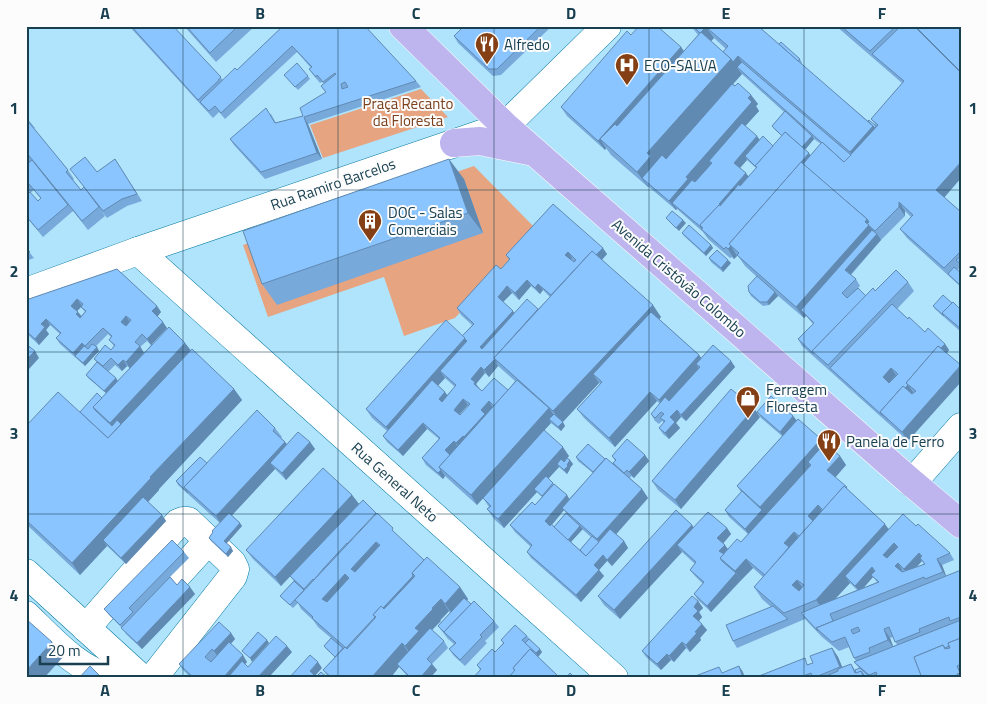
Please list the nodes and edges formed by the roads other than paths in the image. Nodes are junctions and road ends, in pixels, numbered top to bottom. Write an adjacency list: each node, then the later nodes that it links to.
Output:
1 (403, 26): 3 (main road, Avenida Cristóvão Colombo)
2 (607, 26): 3 (street, Rua Ramiro Barcelos)
3 (506, 126): 4 (street, Rua Ramiro Barcelos); 5 (main road, Avenida Cristóvão Colombo)
4 (454, 143): 5 (main road); 6 (street, Rua Ramiro Barcelos)
5 (535, 152): 11 (main road, Avenida Cristóvão Colombo)
6 (172, 240): 7 (street, Rua Ramiro Barcelos); 8 (street)
7 (138, 251): 8 (street, Rua General Neto); 9 (street, Rua Ramiro Barcelos)
8 (176, 286): 21 (street, Rua General Neto)
9 (26, 292)
10 (961, 428): 11 (street)
11 (912, 483): 12 (main road, Avenida Cristóvão Colombo)
12 (961, 524)
13 (208, 541): 16 (street); 17 (street); 20 (street)
14 (26, 573): 17 (street)
15 (26, 614): 18 (street)
16 (140, 616)
17 (86, 628): 19 (street)
18 (113, 678)
19 (141, 678)
20 (153, 678)
21 (614, 678)

